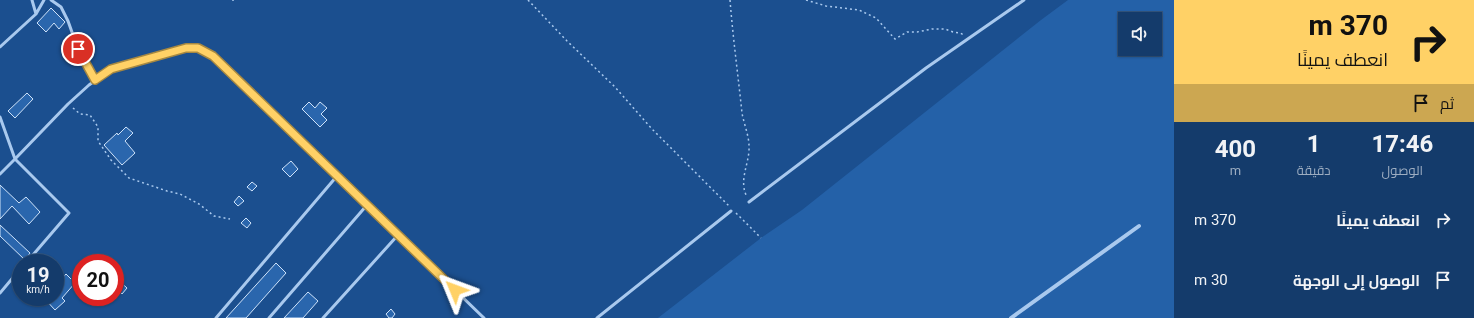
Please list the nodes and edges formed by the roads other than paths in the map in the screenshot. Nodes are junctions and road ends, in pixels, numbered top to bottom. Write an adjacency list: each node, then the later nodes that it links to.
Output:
1 (32, 0): 5 (lane)
2 (44, 0): 5 (lane)
3 (51, 0): 7 (lane)
4 (1023, 0): 12 (lane)
5 (36, 14): 6 (lane)
6 (0, 47)
7 (95, 80): 9 (lane); 11 (lane)
8 (0, 117): 9 (lane)
9 (15, 159): 10 (lane); 17 (lane)
10 (0, 174)
11 (337, 176): 13 (lane); 20 (lane)
12 (749, 202)
13 (367, 205): 16 (lane); 21 (lane)
14 (731, 211): 24 (lane)
15 (1139, 226): 25 (street)
16 (398, 235): 22 (lane); 23 (lane)
17 (34, 254)
18 (12, 279): 19 (lane)
19 (0, 293)
20 (216, 318)
21 (269, 318)
22 (323, 318)
23 (484, 318)
24 (597, 318)
25 (1011, 318)

